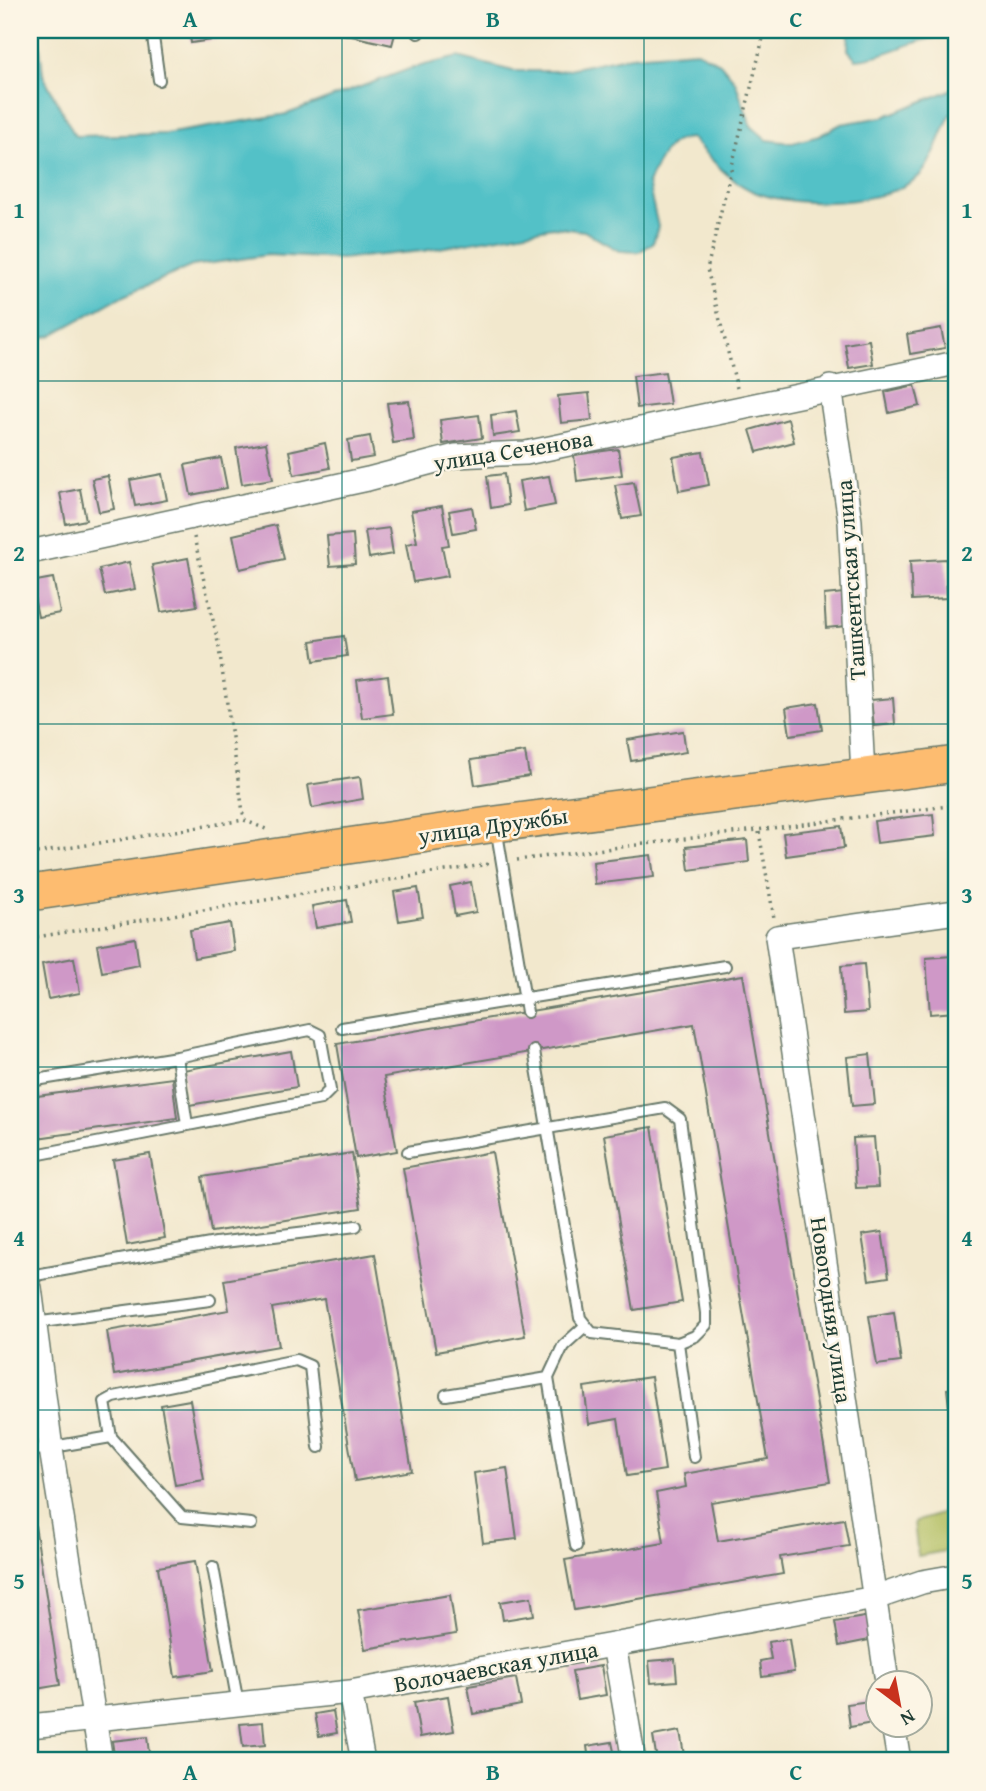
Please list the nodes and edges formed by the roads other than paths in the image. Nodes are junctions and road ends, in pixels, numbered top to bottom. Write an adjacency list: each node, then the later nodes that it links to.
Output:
1 (152, 30): 2 (lane)
2 (159, 80)
3 (956, 363): 4 (street, улица Сеченова)
4 (830, 387): 5 (street, улица Сеченова); 7 (street, Ташкентская улица)
5 (30, 552)
6 (956, 764): 7 (main road, улица Дружбы)
7 (863, 774): 8 (main road, улица Дружбы)
8 (496, 824): 10 (main road, улица Дружбы); 13 (lane)
9 (30, 874): 10 (main road)
10 (46, 890)
11 (956, 912): 40 (street, Новогодняя улица)
12 (726, 966): 13 (lane)
13 (524, 998): 14 (lane); 15 (lane)
14 (527, 1012)
15 (342, 1028)
16 (534, 1051): 20 (lane)
17 (177, 1057): 18 (lane); 19 (lane); 19 (lane)
18 (30, 1081)
19 (187, 1125): 22 (lane)
20 (548, 1129): 21 (lane); 28 (lane); 29 (lane)
21 (408, 1152)
22 (30, 1156)
23 (356, 1226): 24 (lane)
24 (30, 1276)
25 (30, 1288): 27 (street)
26 (210, 1300): 27 (lane)
27 (34, 1323): 34 (street)
28 (584, 1326): 29 (lane); 30 (lane)
29 (678, 1343): 35 (lane)
30 (548, 1378): 31 (lane); 37 (lane)
31 (446, 1395)
32 (111, 1437): 33 (lane); 34 (lane); 36 (lane)
33 (319, 1447)
34 (40, 1450): 45 (street)
35 (694, 1457)
36 (251, 1524)
37 (576, 1546)
38 (213, 1567): 44 (lane)
39 (956, 1576): 40 (street, Волочаевская улица)
40 (875, 1598): 41 (street, Волочаевская улица); 42 (street, Новогодняя улица)
41 (614, 1645): 43 (street, Волочаевская улица); 50 (street)
42 (885, 1668)
43 (351, 1692): 44 (street, Волочаевская улица); 49 (street)
44 (238, 1704): 45 (street, Волочаевская улица)
45 (94, 1717): 46 (street, Волочаевская улица); 48 (street)
46 (30, 1726)
47 (895, 1738): 51 (street)
48 (101, 1761)
49 (363, 1761)
50 (634, 1761)
51 (899, 1761)

